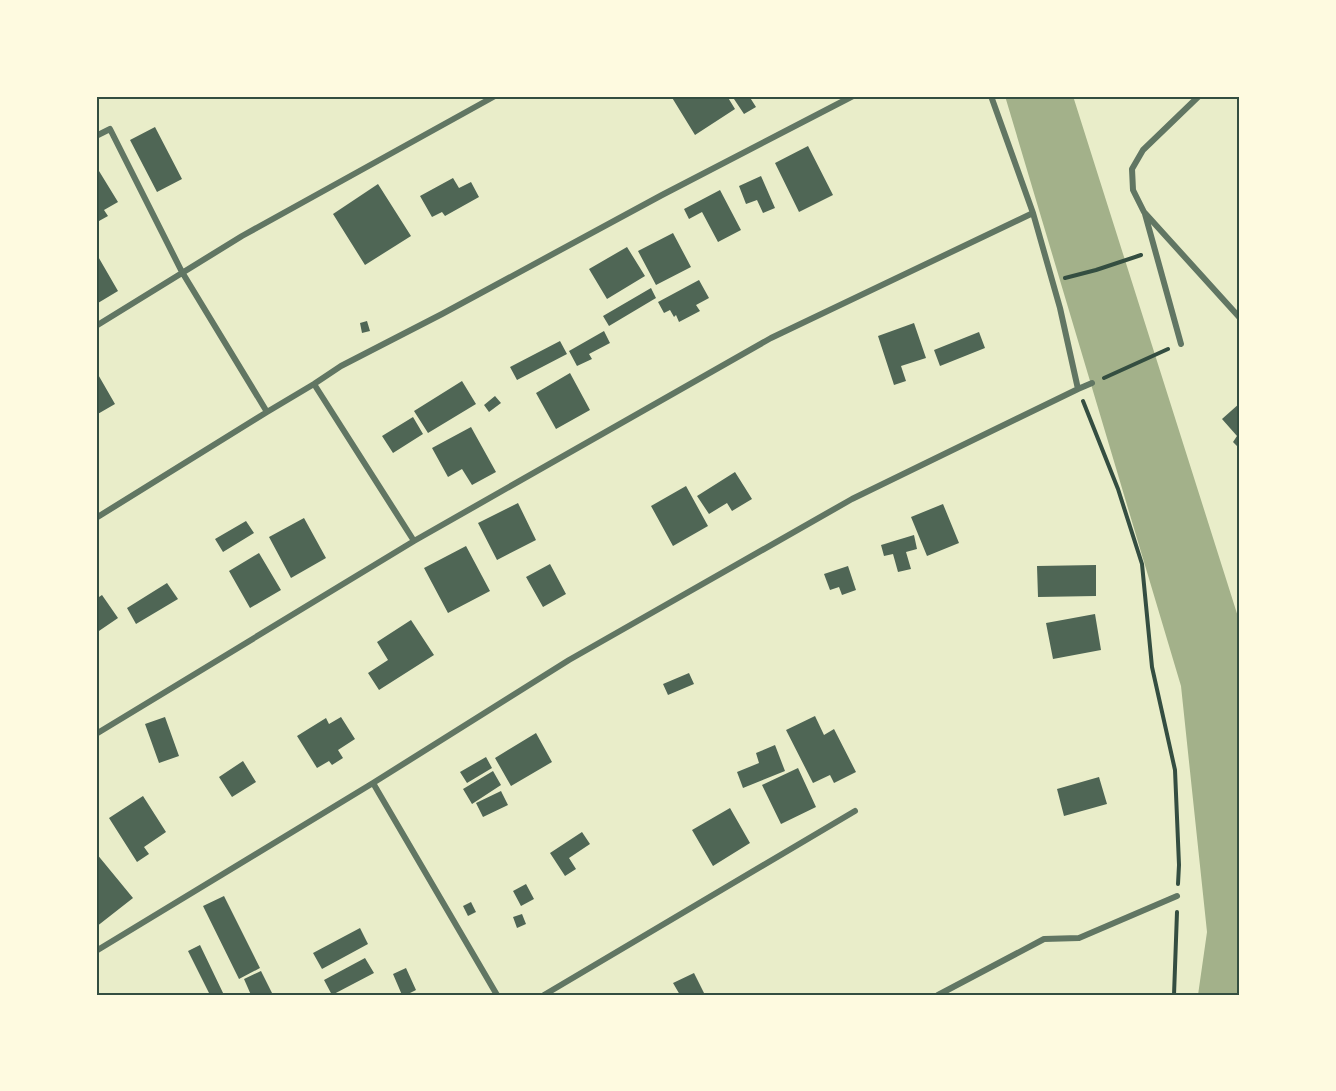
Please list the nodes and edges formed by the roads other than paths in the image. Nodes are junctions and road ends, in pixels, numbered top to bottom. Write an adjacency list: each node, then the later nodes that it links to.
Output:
1 (495, 96): 8 (street)
2 (854, 96): 13 (street)
3 (991, 96): 7 (street)
4 (1199, 96): 6 (street)
5 (96, 136): 8 (street)
6 (1144, 212): 9 (street); 11 (street)
7 (1033, 213): 14 (street); 17 (street)
8 (182, 272): 10 (street); 15 (street)
9 (1240, 318)
10 (96, 326)
11 (1181, 344)
12 (1092, 383): 14 (street)
13 (314, 384): 15 (street); 17 (street)
14 (1078, 389): 19 (street)
15 (267, 412): 16 (street)
16 (96, 518)
17 (414, 541): 18 (street)
18 (96, 734)
19 (373, 783): 22 (street); 23 (street)
20 (855, 811): 24 (street)
21 (1177, 896): 25 (street)
22 (96, 951)
23 (496, 995)
24 (544, 995)
25 (938, 995)

